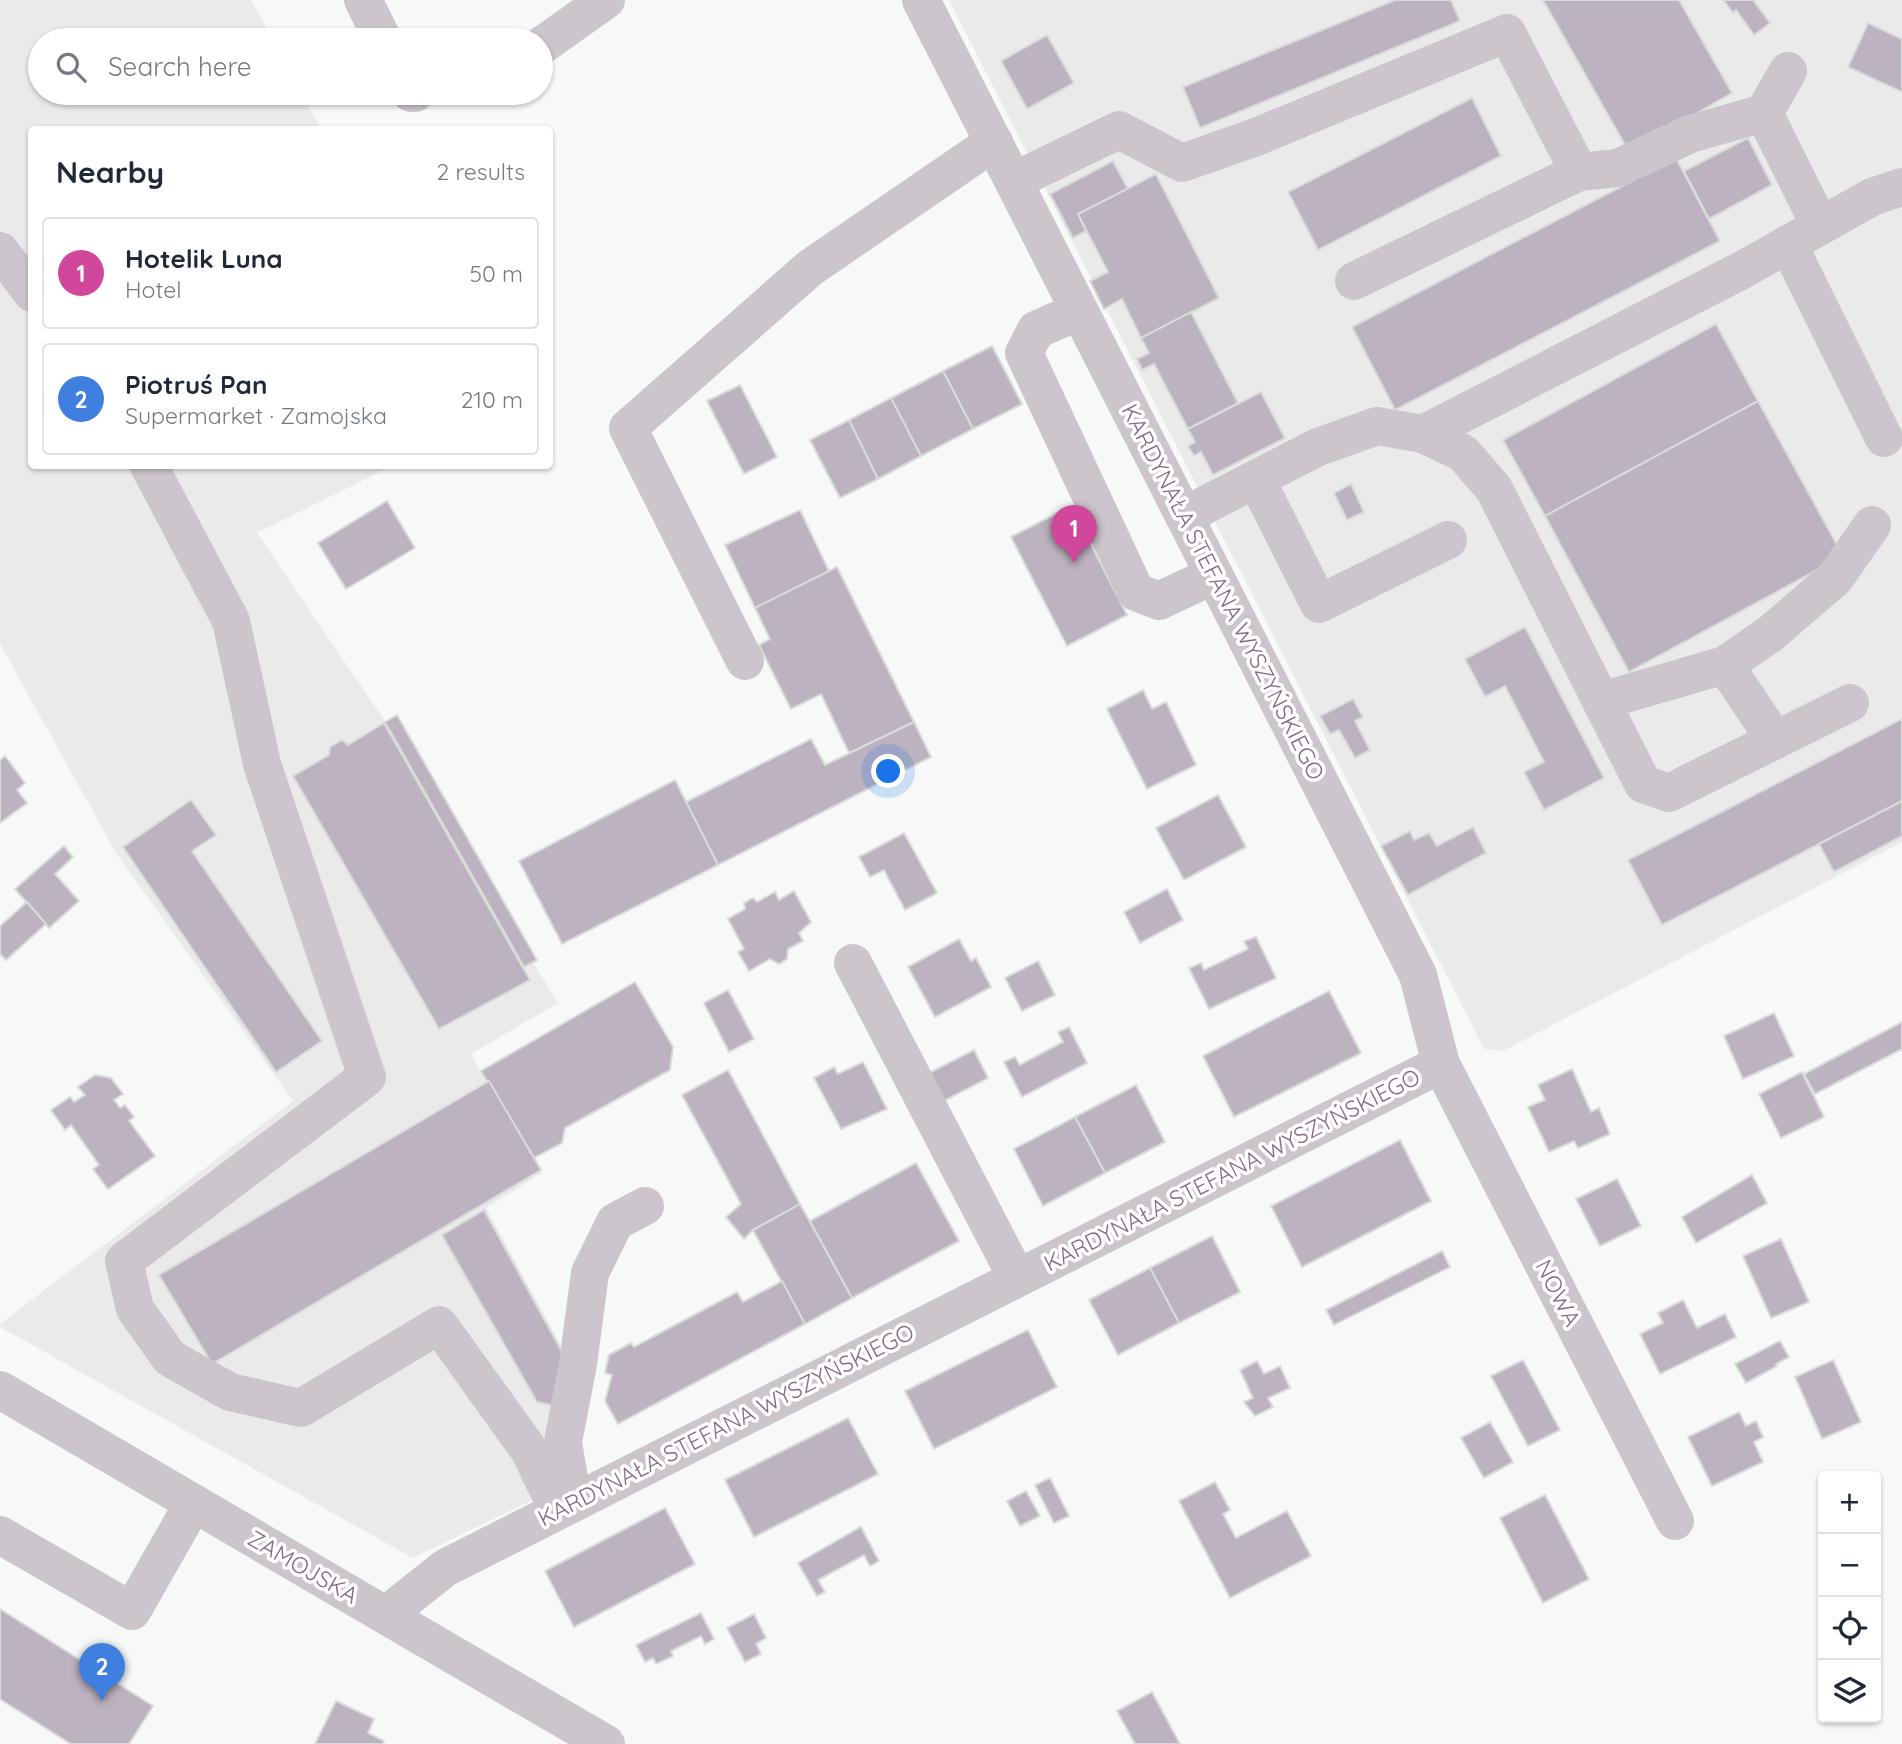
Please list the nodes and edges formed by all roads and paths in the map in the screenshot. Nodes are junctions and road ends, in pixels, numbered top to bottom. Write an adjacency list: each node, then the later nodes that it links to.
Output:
1 (363, 0): 4 (street)
2 (606, 0): 5 (street)
3 (921, 0): 8 (street, KARDYNAŁA STEFANA WYSZYŃSKIEGO)
4 (377, 28)
5 (553, 38)
6 (1788, 71): 7 (street)
7 (1764, 113): 9 (street); 12 (street)
8 (993, 142): 10 (street, KARDYNAŁA STEFANA WYSZYŃSKIEGO); 25 (street)
9 (1579, 172): 10 (street); 14 (street)
10 (1014, 181): 16 (street, KARDYNAŁA STEFANA WYSZYŃSKIEGO)
11 (1902, 187): 12 (street)
12 (1805, 235): 17 (street); 18 (street)
13 (0, 251): 15 (street)
14 (1354, 281)
15 (28, 288)
16 (1079, 311): 21 (street, KARDYNAŁA STEFANA WYSZYŃSKIEGO); 24 (street)
17 (1423, 434): 20 (street); 27 (street)
18 (1884, 438)
19 (151, 469): 36 (street)
20 (1256, 479): 21 (street); 23 (street)
21 (1184, 516): 24 (street, KARDYNAŁA STEFANA WYSZYŃSKIEGO)
22 (1872, 525): 26 (street)
23 (1448, 540)
24 (1214, 575): 31 (street, KARDYNAŁA STEFANA WYSZYŃSKIEGO)
25 (746, 662)
26 (1725, 665): 27 (street); 29 (street)
27 (1601, 701): 29 (street)
28 (1850, 703): 29 (street)
29 (1775, 740)
30 (853, 963): 33 (street)
31 (1441, 1064): 33 (street, KARDYNAŁA STEFANA WYSZYŃSKIEGO); 37 (street, NOWA)
32 (645, 1206): 36 (street)
33 (1017, 1278): 36 (street, KARDYNAŁA STEFANA WYSZYŃSKIEGO)
34 (0, 1390): 35 (street, ZAMOJSKA)
35 (193, 1504): 38 (street); 39 (street, ZAMOJSKA)
36 (566, 1507): 39 (street, KARDYNAŁA STEFANA WYSZYŃSKIEGO)
37 (1675, 1521)
38 (0, 1535)
39 (386, 1615): 40 (street, ZAMOJSKA)
40 (606, 1744)

